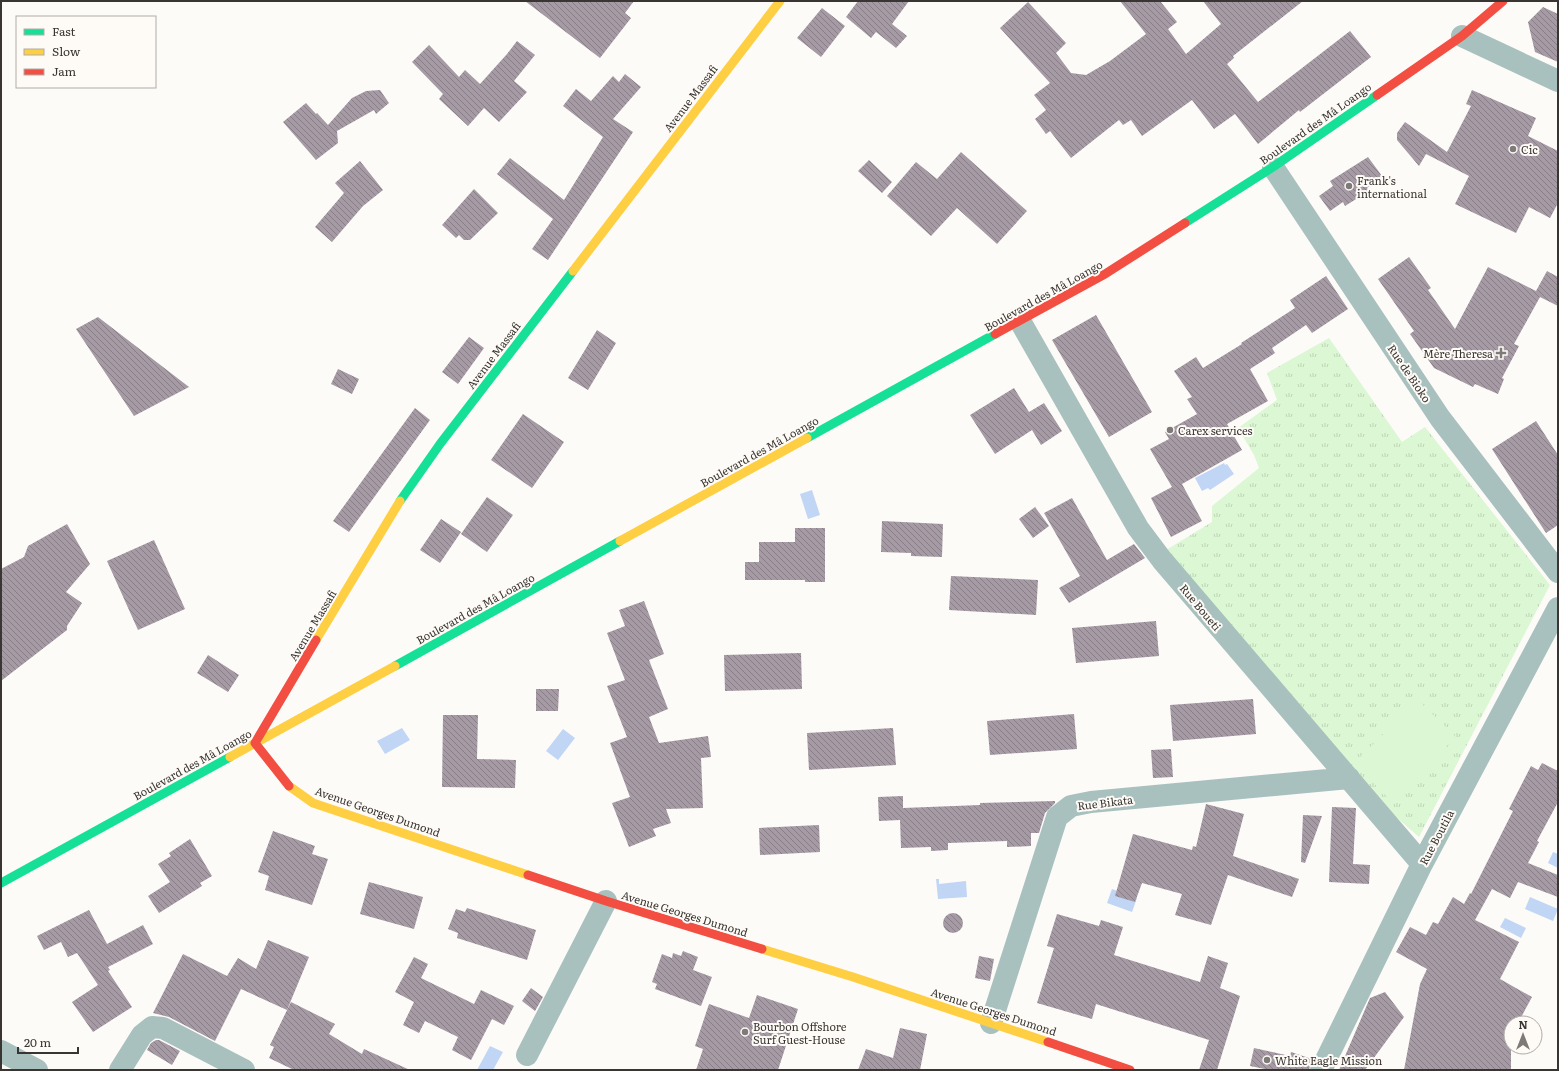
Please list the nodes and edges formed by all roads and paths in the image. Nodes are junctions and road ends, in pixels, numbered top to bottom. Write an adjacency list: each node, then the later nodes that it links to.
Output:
1 (780, 1): 9 (street, Avenue Massafi)
2 (1503, 1): 3 (street, Boulevard des Mâ Loango)
3 (1462, 36): 4 (street); 5 (street, Boulevard des Mâ Loango)
4 (1558, 81)
5 (1273, 167): 6 (street, Boulevard des Mâ Loango); 7 (street, Rue de Bioko)
6 (1020, 321): 9 (street, Boulevard des Mâ Loango); 10 (street, Rue Boueti)
7 (1558, 572)
8 (1558, 608): 11 (street, Rue Boutila)
9 (255, 743): 12 (street, Boulevard des Mâ Loango); 13 (street, Avenue Georges Dumond)
10 (1349, 778): 11 (street, Rue Boueti); 14 (street, Rue Bikata)
11 (1422, 864): 21 (street, Rue Boutila)
12 (1, 882)
13 (606, 900): 14 (street, Avenue Georges Dumond); 16 (street)
14 (991, 1023): 20 (street, Avenue Georges Dumond)
15 (1, 1051): 17 (street)
16 (527, 1055)
17 (38, 1070)
18 (120, 1070): 19 (street)
19 (244, 1070)
20 (1130, 1070)
21 (1321, 1070)

